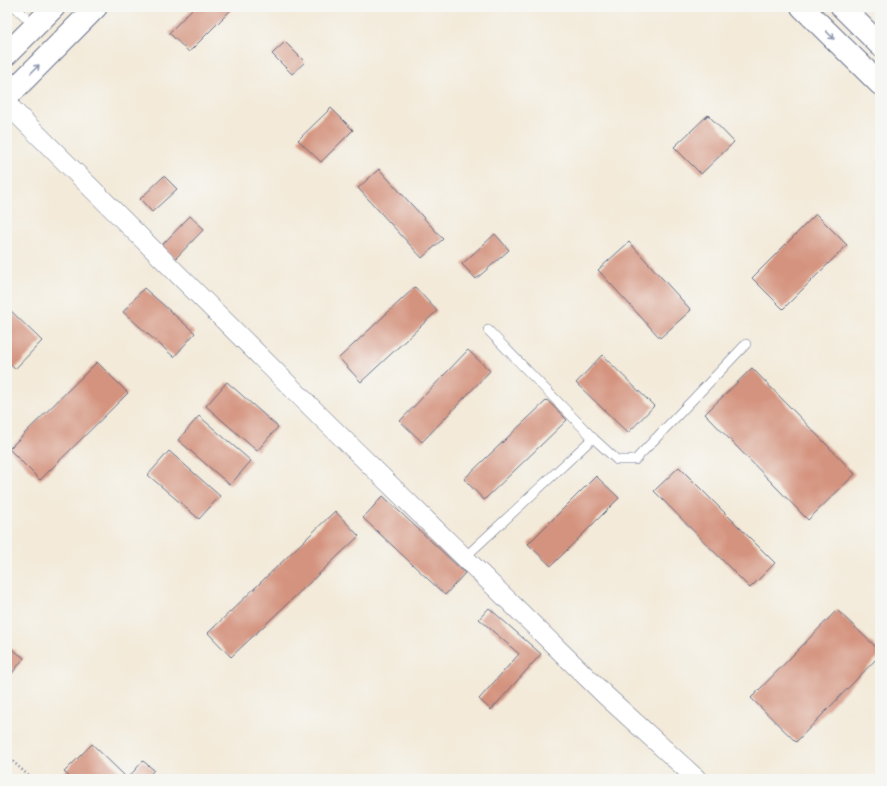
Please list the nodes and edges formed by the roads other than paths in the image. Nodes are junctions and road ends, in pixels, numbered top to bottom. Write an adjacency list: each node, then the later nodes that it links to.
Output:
1 (15, 7): 6 (lane)
2 (54, 7): 6 (street)
3 (96, 7): 10 (street, one-way to 3)
4 (802, 7): 9 (street, one-way to 9)
5 (842, 7): 7 (street)
6 (35, 26): 8 (street)
7 (880, 45)
8 (7, 54)
9 (880, 84)
10 (7, 97)
11 (7, 104): 15 (street)
12 (488, 330): 14 (lane)
13 (746, 344): 14 (lane)
14 (593, 438): 15 (lane)
15 (464, 558): 16 (street)
16 (697, 779)

